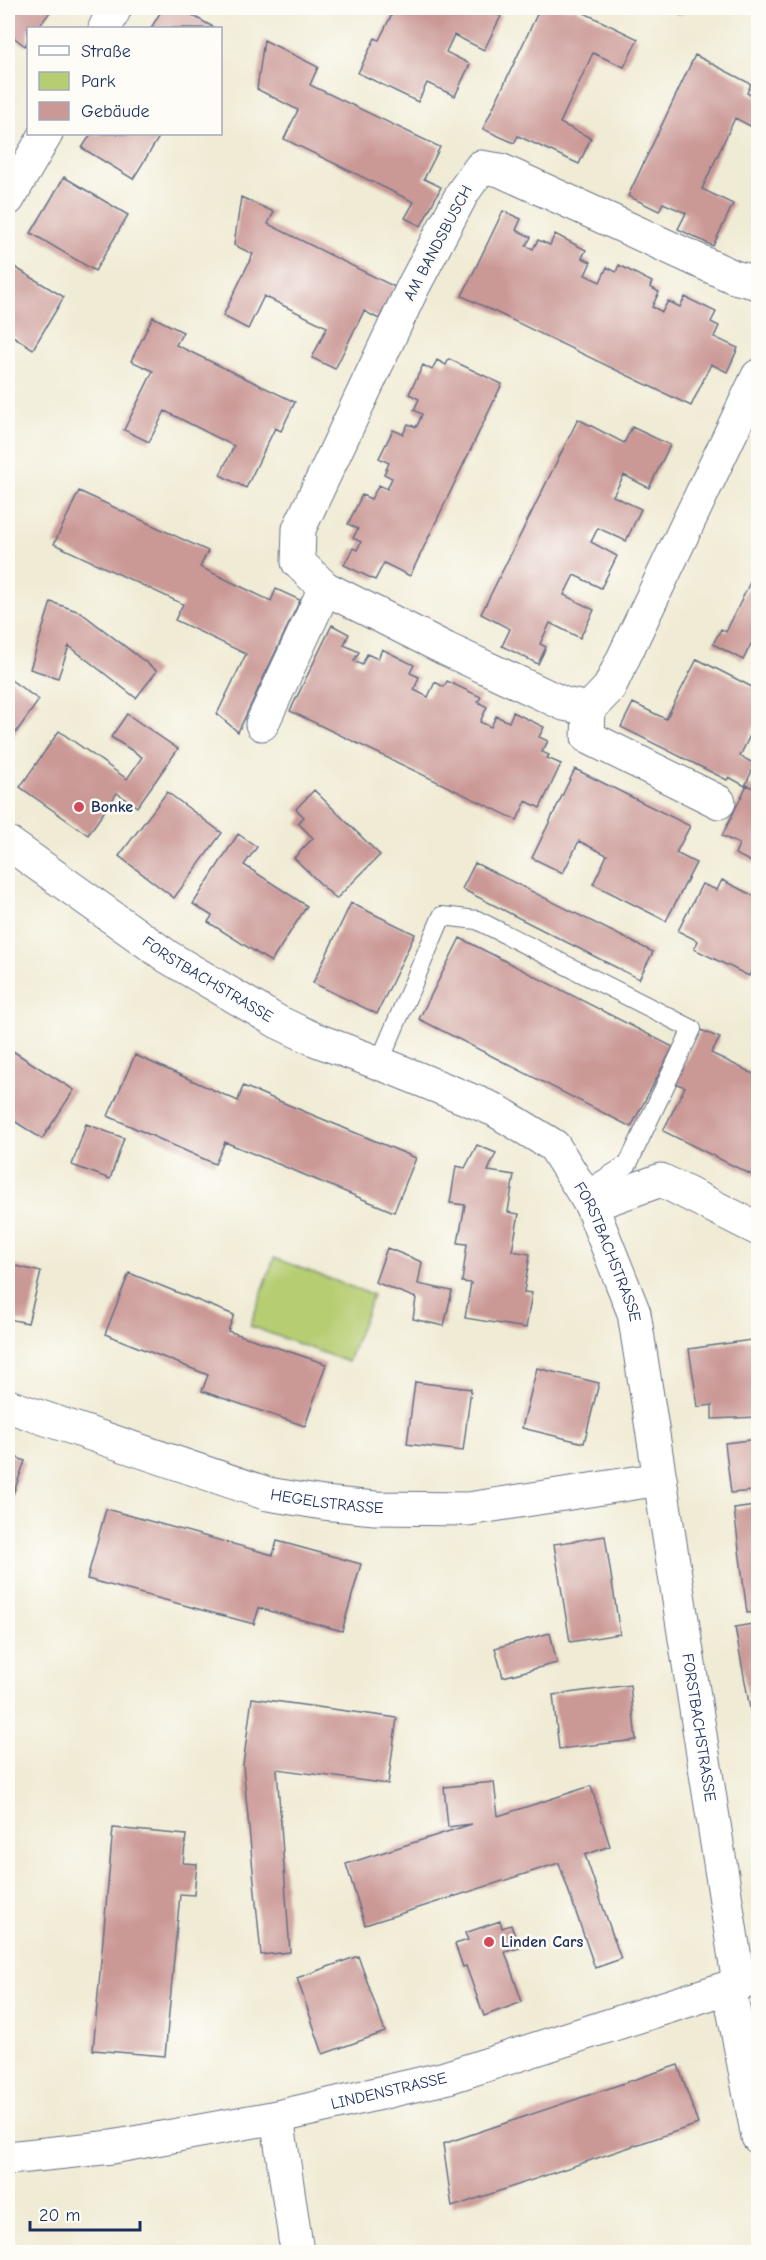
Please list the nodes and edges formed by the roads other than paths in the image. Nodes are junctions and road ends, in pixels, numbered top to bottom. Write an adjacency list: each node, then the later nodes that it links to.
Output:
1 (115, 8): 2 (street)
2 (106, 27)
3 (45, 135): 4 (street)
4 (8, 199)
5 (759, 283): 7 (street, AM BANDSBUSCH)
6 (759, 376): 8 (street)
7 (326, 588): 8 (street, AM BANDSBUSCH); 9 (street)
8 (589, 709): 10 (street)
9 (262, 724)
10 (719, 802)
11 (8, 843): 12 (street, FORSTBACHSTRASSE)
12 (379, 1063): 13 (street, FORSTBACHSTRASSE); 13 (lane)
13 (587, 1199): 14 (street); 16 (street, FORSTBACHSTRASSE)
14 (759, 1229)
15 (8, 1406): 16 (street, HEGELSTRASSE)
16 (660, 1479): 17 (street, FORSTBACHSTRASSE)
17 (742, 1984): 18 (street, LINDENSTRASSE); 19 (street, FORSTBACHSTRASSE)
18 (277, 2117): 20 (street, LINDENSTRASSE); 21 (street)
19 (759, 2137)
20 (8, 2158)
21 (297, 2253)

